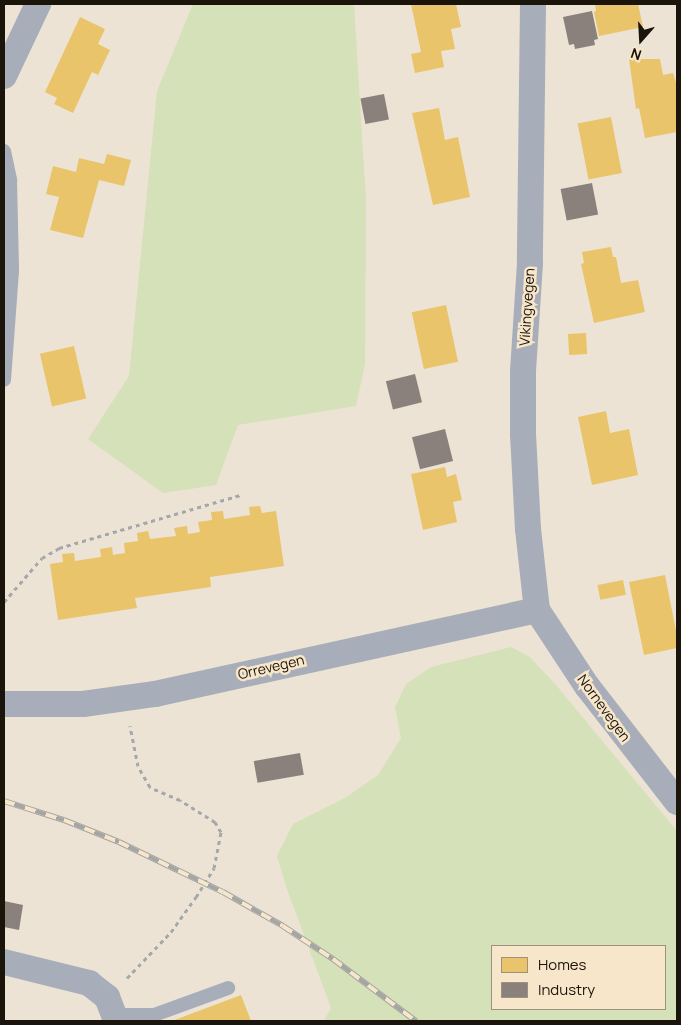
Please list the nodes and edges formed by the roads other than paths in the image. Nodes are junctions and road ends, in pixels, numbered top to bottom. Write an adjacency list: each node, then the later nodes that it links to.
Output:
1 (38, 4): 3 (street)
2 (533, 4): 6 (street, Vikingvegen)
3 (4, 76)
4 (4, 151): 5 (lane)
5 (4, 380)
6 (537, 610): 7 (street, Orrevegen); 8 (street, Nornevegen)
7 (4, 704)
8 (677, 802)
9 (4, 962): 11 (street)
10 (228, 988): 11 (lane)
11 (113, 1011)

